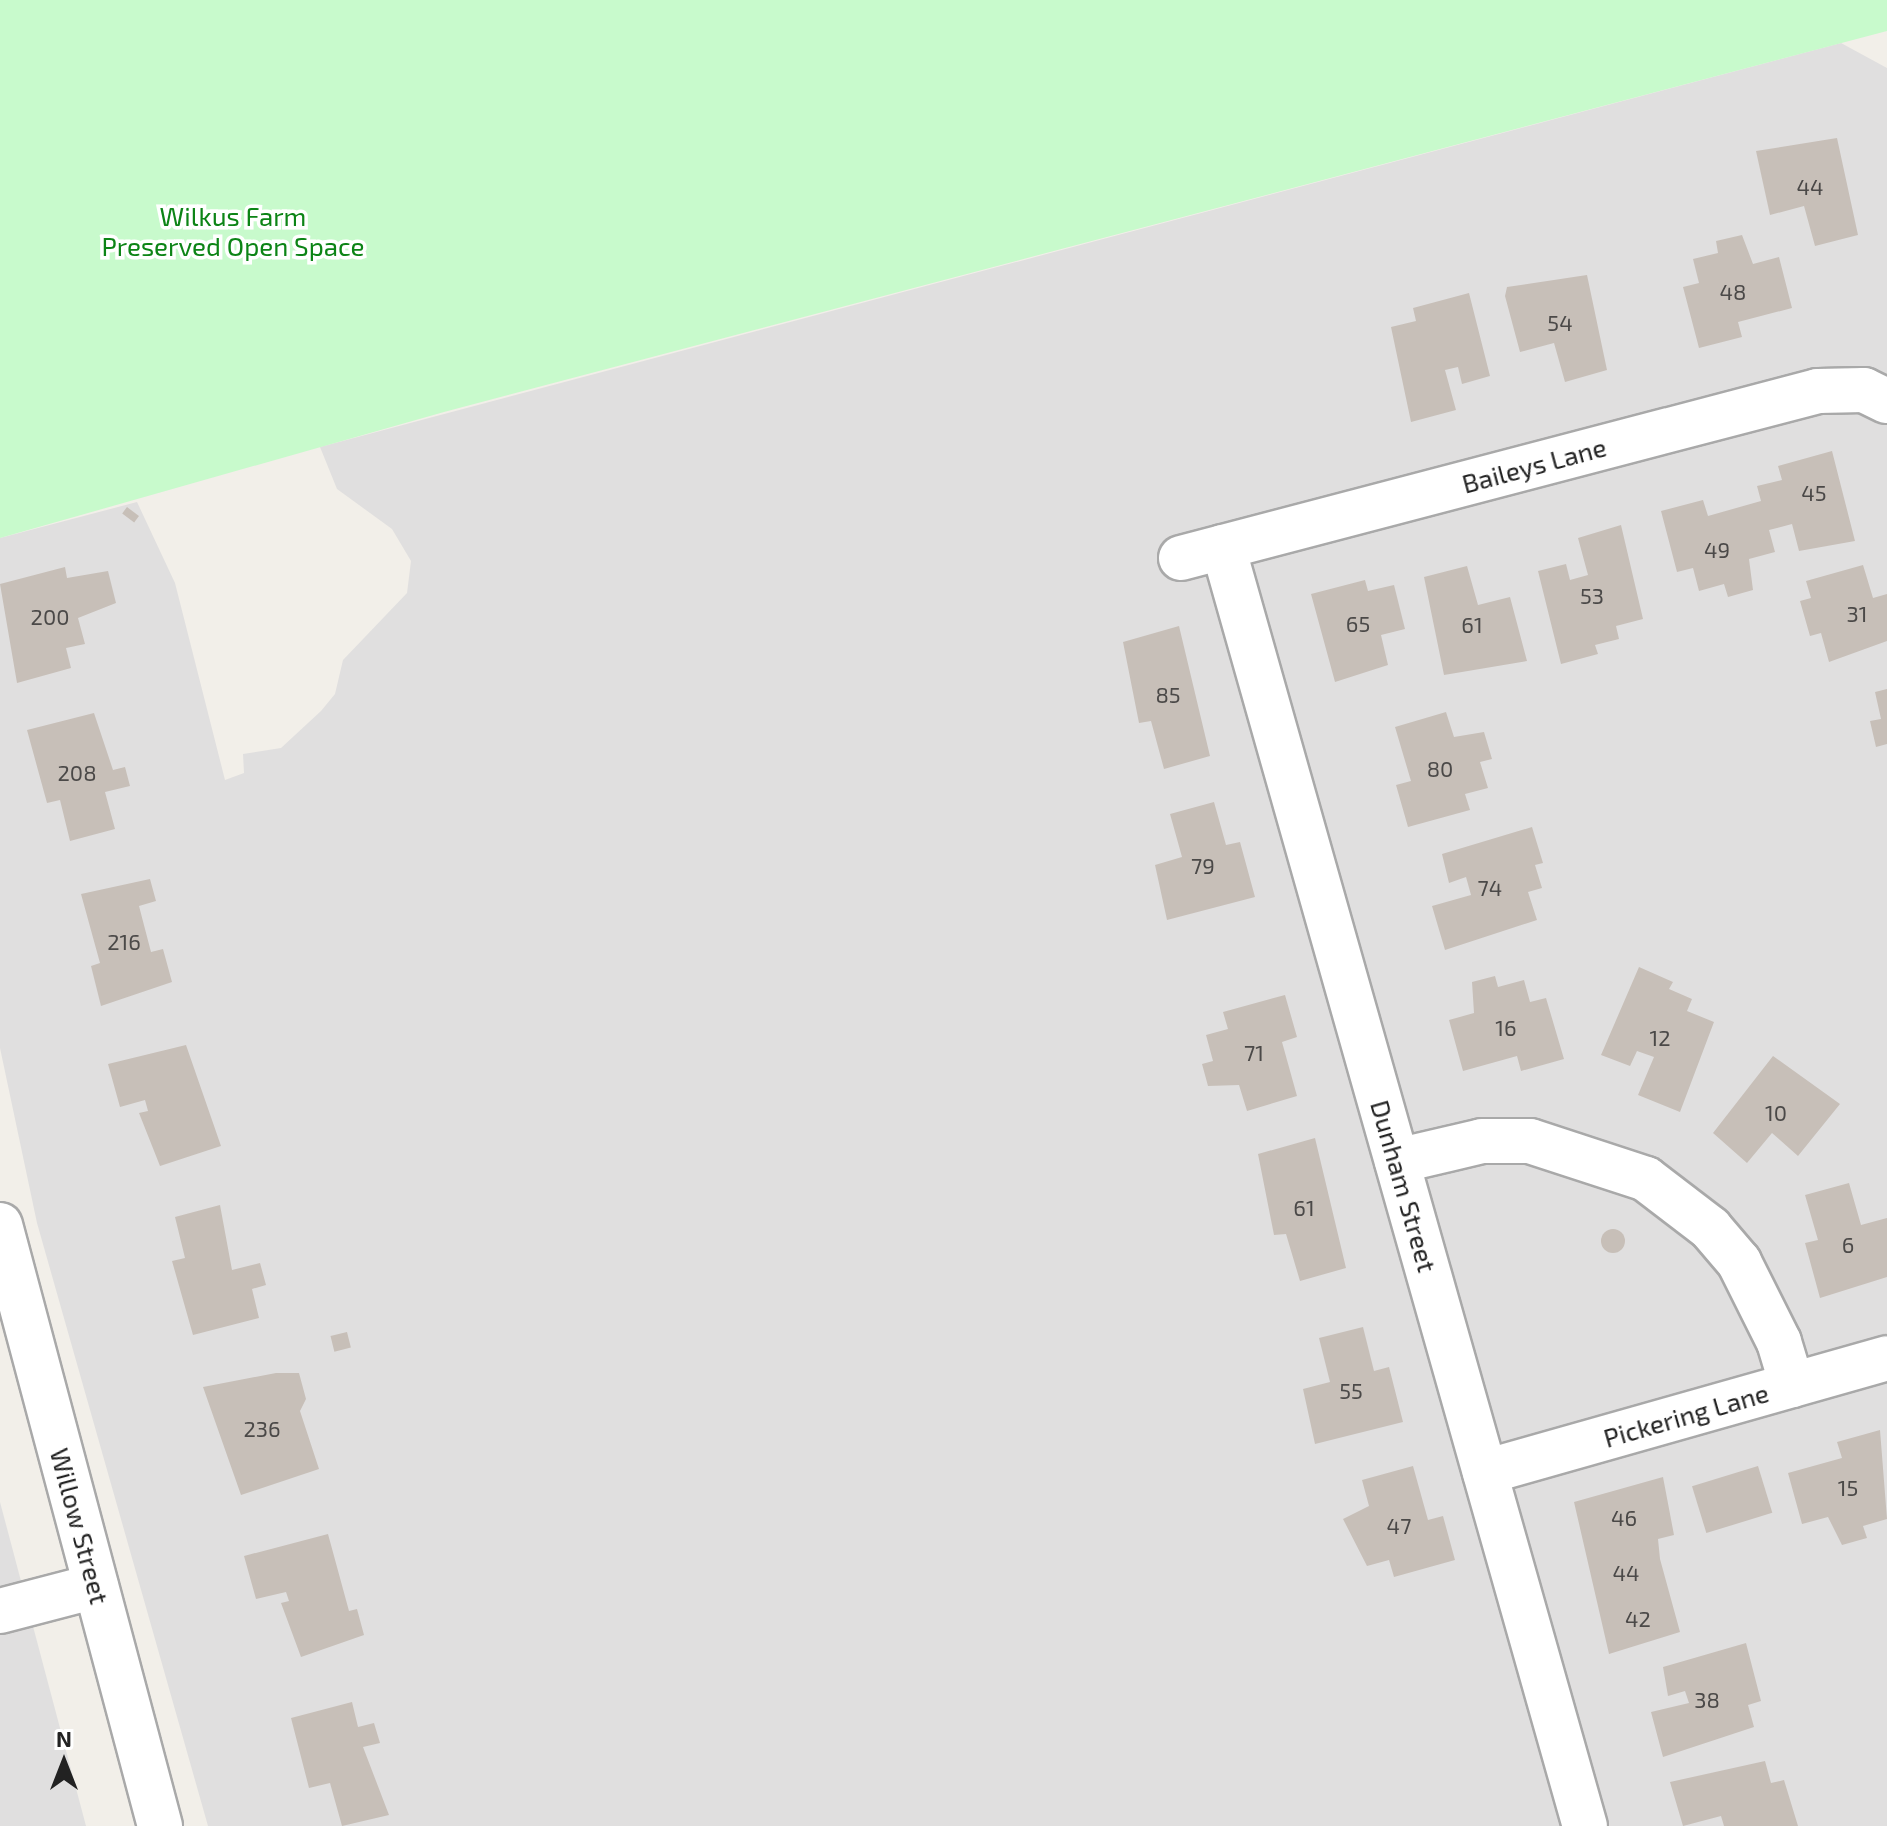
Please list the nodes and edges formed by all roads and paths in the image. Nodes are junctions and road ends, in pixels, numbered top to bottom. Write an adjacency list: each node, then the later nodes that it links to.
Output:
1 (1887, 401): 2 (street, Baileys Lane)
2 (1223, 547): 3 (street, Baileys Lane); 4 (street, Dunham Street)
3 (1181, 558)
4 (1397, 1161): 7 (street); 8 (street, Dunham Street)
5 (0, 1225): 9 (street, Willow Street)
6 (1887, 1358): 7 (street, Pickering Lane)
7 (1792, 1385): 8 (street, Pickering Lane)
8 (1485, 1472): 12 (street, Dunham Street)
9 (96, 1586): 10 (street); 11 (street, Willow Street)
10 (0, 1611)
11 (160, 1826)
12 (1585, 1826)

